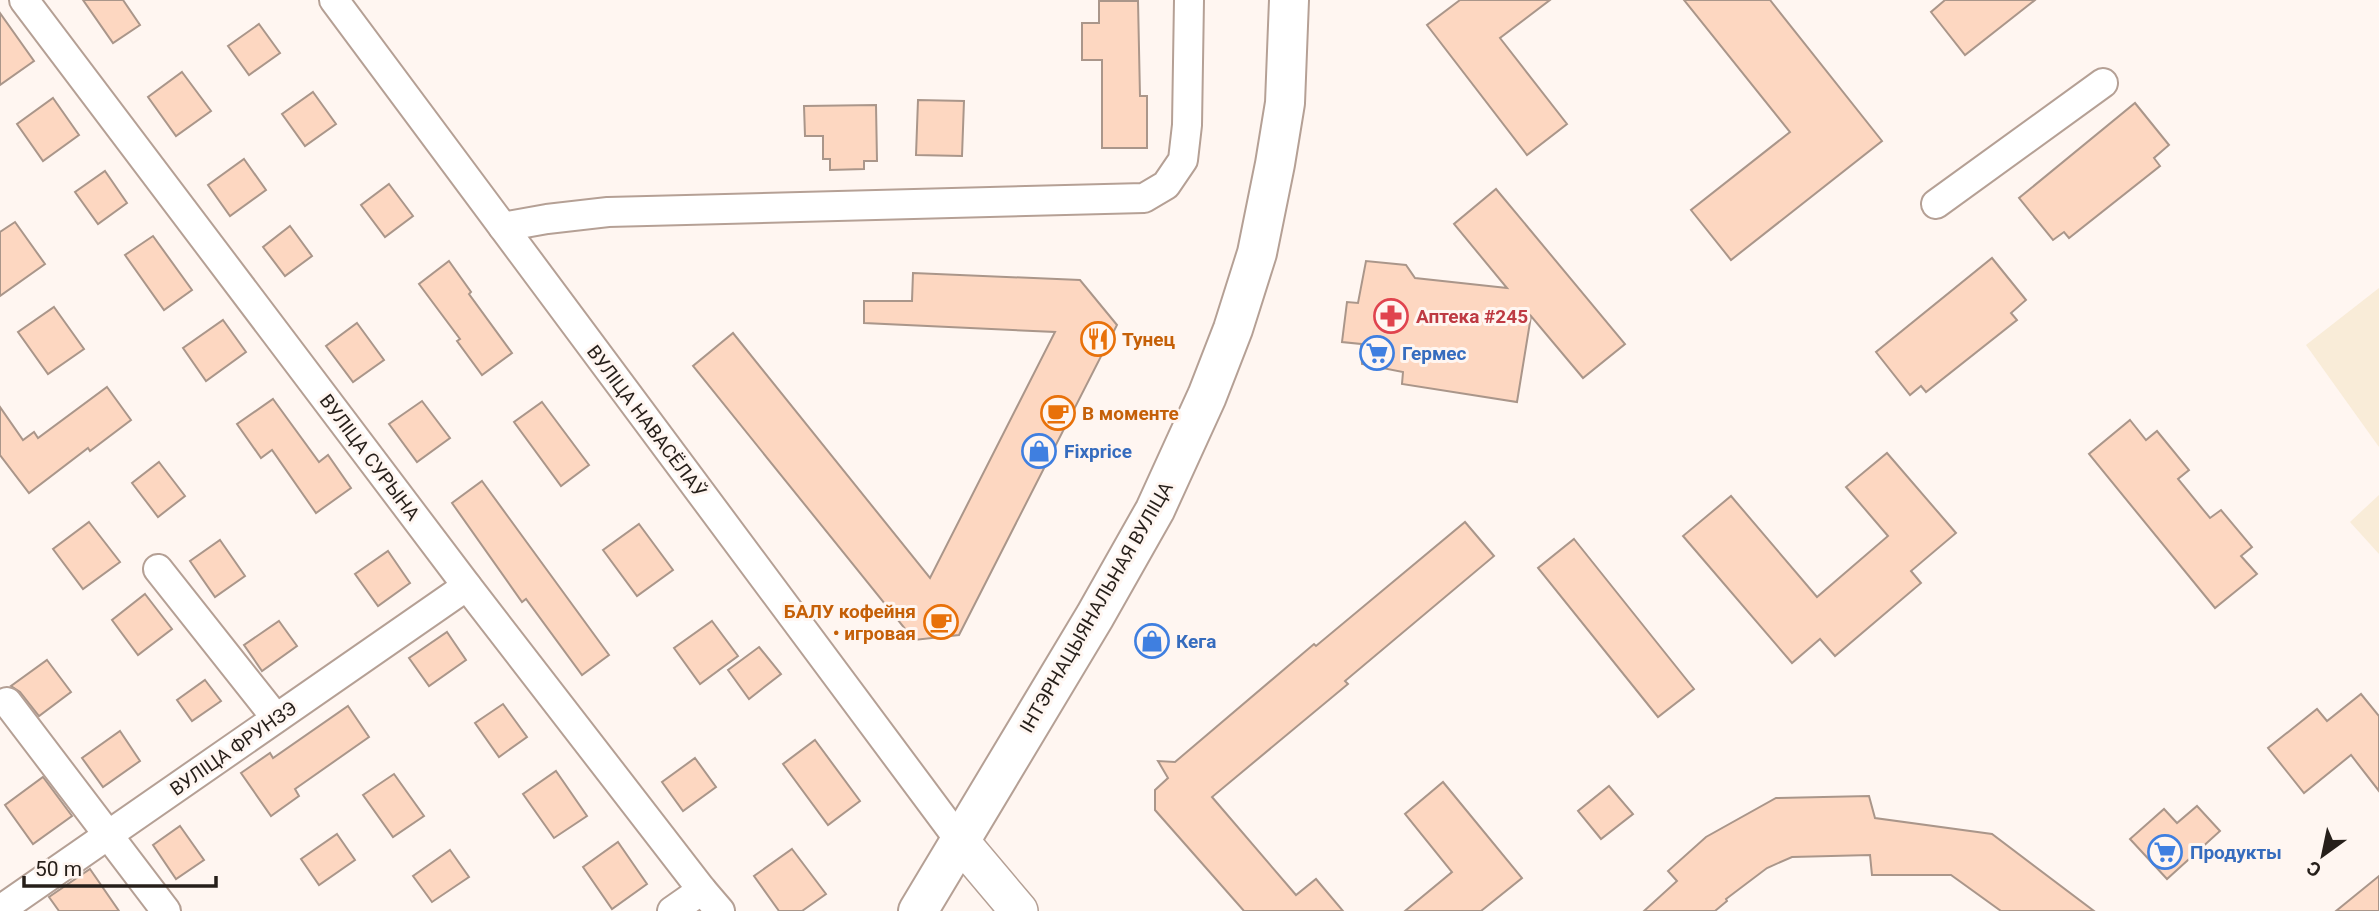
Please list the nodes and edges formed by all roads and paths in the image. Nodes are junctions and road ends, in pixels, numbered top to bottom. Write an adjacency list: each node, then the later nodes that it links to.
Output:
1 (24, 0): 9 (street, ВУЛІЦА СУРЫНА)
2 (334, 0): 7 (street, ВУЛІЦА НАВАСЁЛАЎ)
3 (1189, 0): 7 (street)
4 (1289, 0): 13 (main road, ІНТЭРНАЦЫЯНАЛЬНАЯ ВУЛІЦА)
5 (2103, 83): 6 (street)
6 (1936, 204)
7 (503, 227): 13 (street, ВУЛІЦА НАВАСЁЛАЎ)
8 (158, 569): 11 (street)
9 (467, 586): 11 (street, ВУЛІЦА ФРУНЗЭ); 14 (street, ВУЛІЦА СУРЫНА)
10 (6, 702): 12 (street)
11 (275, 718): 12 (street, ВУЛІЦА ФРУНЗЭ)
12 (108, 835): 15 (street, ВУЛІЦА ФРУНЗЭ); 16 (street)
13 (960, 841): 19 (main road, ІНТЭРНАЦЫЯНАЛЬНАЯ ВУЛІЦА); 20 (street)
14 (702, 890): 17 (street); 18 (street, ВУЛІЦА СУРЫНА)
15 (0, 910)
16 (166, 911)
17 (671, 911)
18 (720, 911)
19 (918, 911)
20 (1019, 911)

